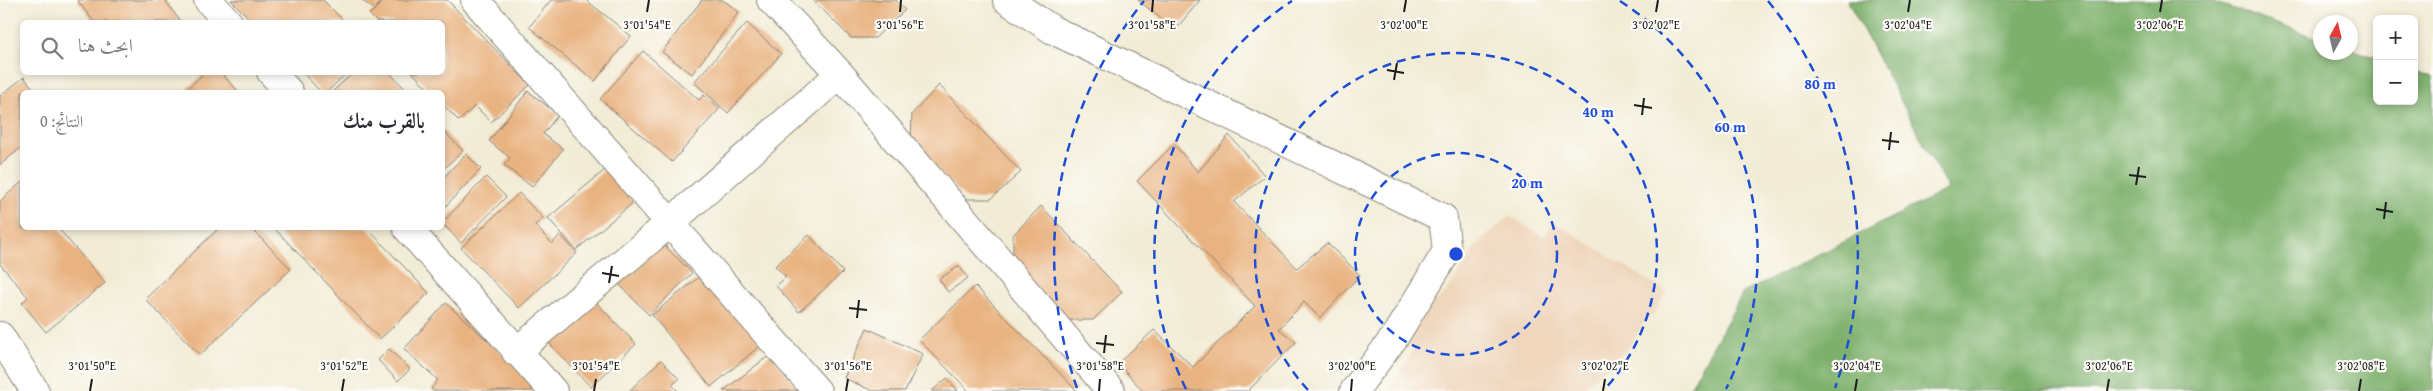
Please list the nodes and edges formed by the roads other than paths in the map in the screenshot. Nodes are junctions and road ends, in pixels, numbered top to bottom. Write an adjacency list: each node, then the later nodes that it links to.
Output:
1 (208, 0): 5 (street)
2 (475, 0): 9 (street)
3 (770, 0): 6 (street)
4 (1007, 0): 17 (street)
5 (226, 20)
6 (840, 74): 9 (street); 16 (street)
7 (274, 75): 8 (street)
8 (287, 90)
9 (671, 222): 12 (street); 15 (street)
10 (409, 230): 12 (street)
11 (0, 336): 13 (street)
12 (516, 352): 14 (street)
13 (35, 391)
14 (553, 391)
15 (816, 391)
16 (1110, 391)
17 (1354, 391)

